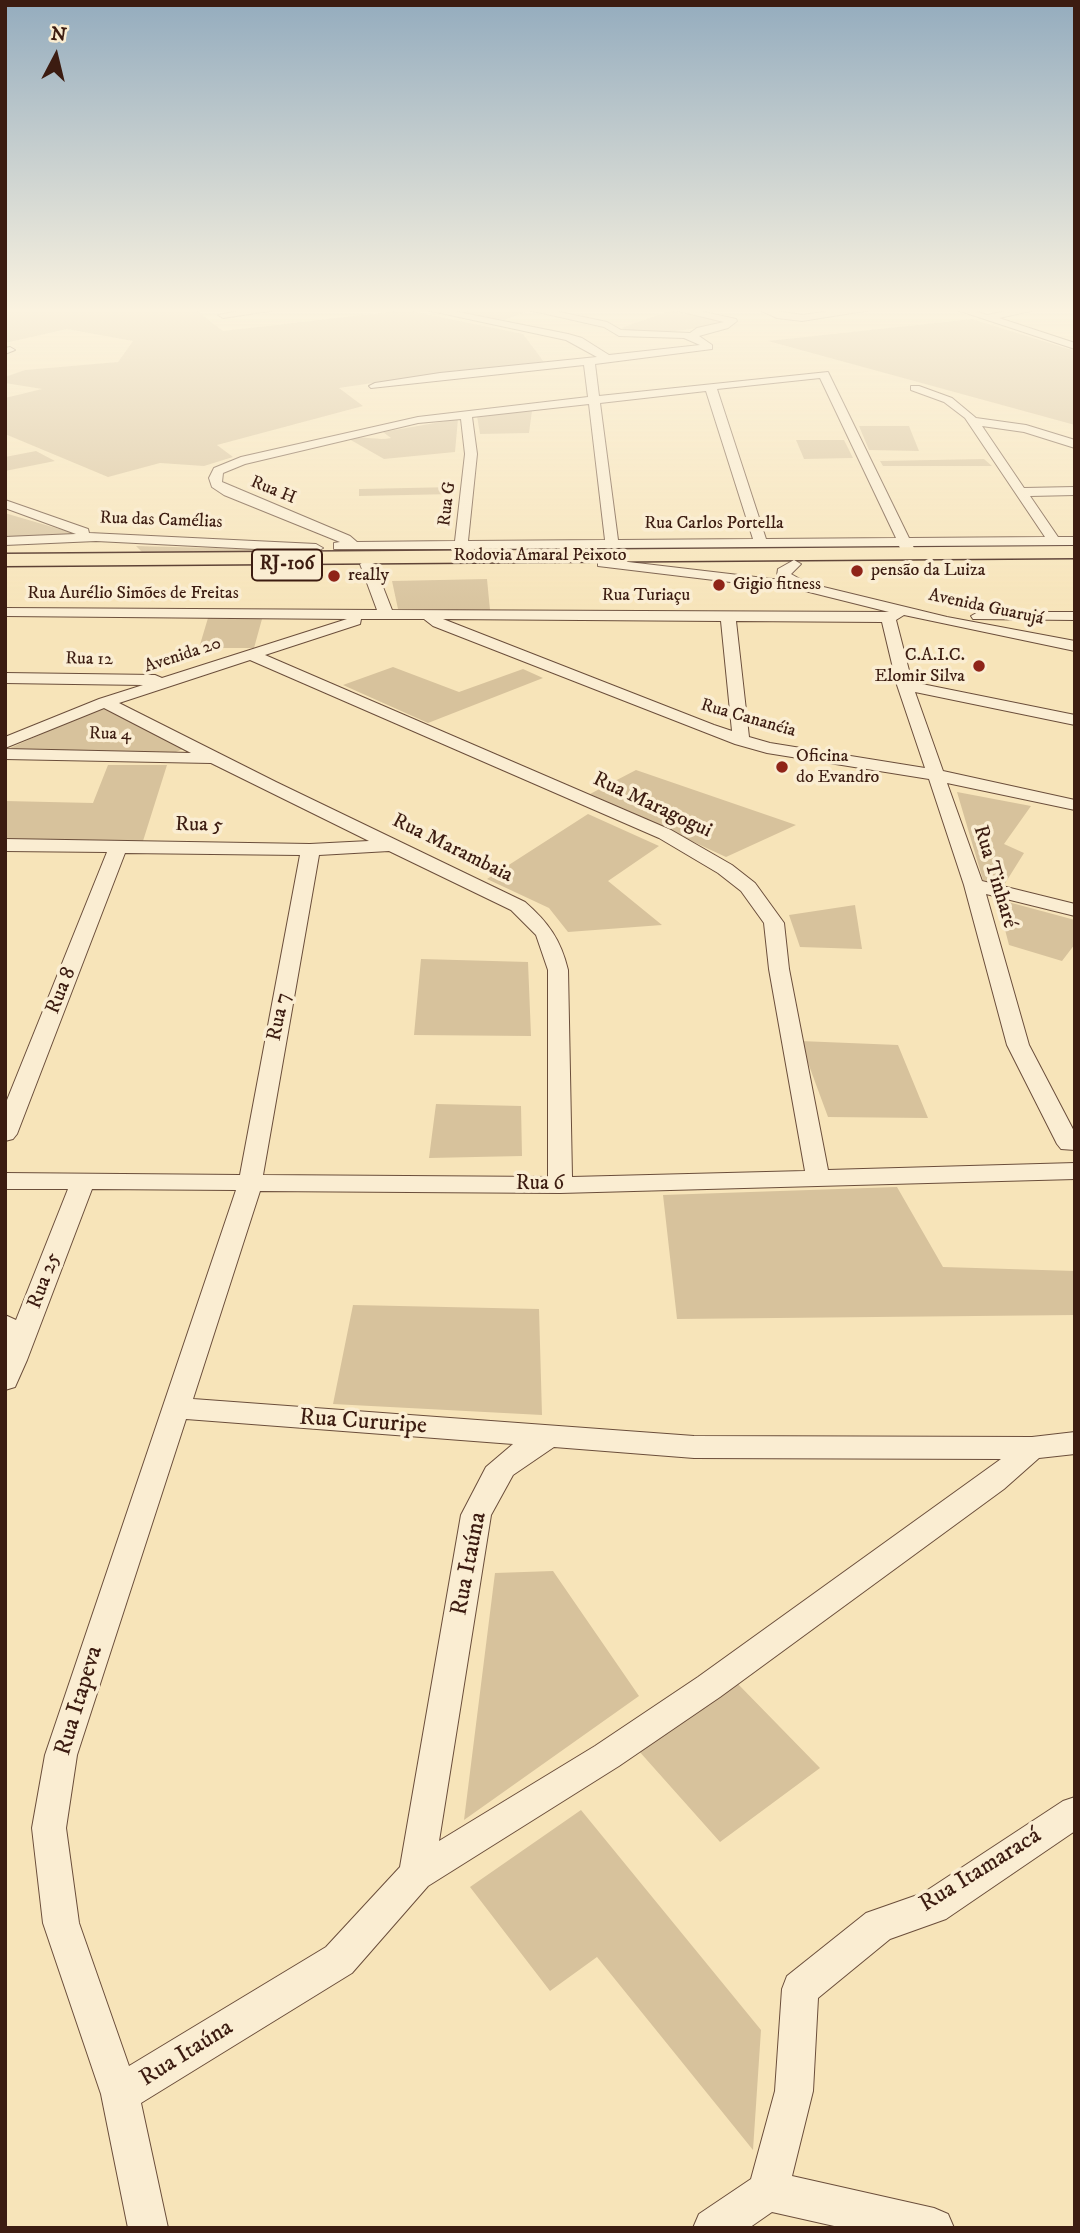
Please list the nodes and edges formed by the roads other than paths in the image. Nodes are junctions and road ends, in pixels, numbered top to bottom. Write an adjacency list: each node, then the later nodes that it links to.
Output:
1 (484, 412): 6 (street, Rua H)
2 (597, 412): 16 (street)
3 (719, 412): 17 (street)
4 (842, 412): 18 (street, Rua H)
5 (964, 412): 7 (street)
6 (466, 414): 19 (street, Rua H); 20 (street, Rua G)
7 (972, 421): 8 (street); 10 (street)
8 (1075, 444)
9 (1075, 491): 10 (street)
10 (1020, 492): 14 (street)
11 (5, 504): 12 (street)
12 (96, 537): 13 (street, Rua das Camélias); 19 (street, Rua das Camélias)
13 (5, 541)
14 (1054, 541): 15 (street, Rua Carlos Portella); 18 (street, Rua Carlos Portella)
15 (1075, 541)
16 (612, 543): 17 (street, Rua Carlos Portella); 20 (street, Rua Carlos Portella)
17 (761, 543): 18 (street, Rua Carlos Portella); 22 (highway)
18 (907, 548): 21 (highway, Rodovia Amaral Peixoto / RJ-106); 22 (highway, Rodovia Amaral Peixoto / RJ-106)
19 (339, 551): 20 (highway, Rodovia Amaral Peixoto / RJ-106); 23 (highway, Rodovia Amaral Peixoto / RJ-106); 23 (highway); 26 (highway, Rodovia Amaral Peixoto / RJ-106); 28 (highway, Rodovia Amaral Peixoto / RJ-106); 33 (street)
20 (460, 551): 22 (highway, Rodovia Amaral Peixoto / RJ-106)
21 (1075, 552)
22 (814, 555)
23 (296, 558): 24 (highway, Rodovia Amaral Peixoto / RJ-106)
24 (5, 560)
25 (1075, 561): 27 (highway, Rodovia Amaral Peixoto / RJ-106)
26 (603, 563): 27 (highway, Rodovia Amaral Peixoto / RJ-106); 29 (street, Avenida Guarujá)
27 (794, 564): 29 (street)
28 (5, 567)
29 (805, 587): 30 (street, Avenida Guarujá)
30 (856, 598): 32 (street, Avenida Guarujá); 36 (street)
31 (5, 612): 33 (street, Rua Aurélio Simões de Freitas)
32 (893, 612): 36 (street, Rua Turiaçu); 37 (street, Avenida Guarujá); 41 (street, Avenida Guarujá); 46 (street, Rua Tinharé)
33 (381, 614): 34 (street, Rua Turiaçu); 43 (street, Avenida 20)
34 (428, 614): 35 (street, Rua Turiaçu); 49 (street, Rua Cananéia)
35 (728, 616): 36 (street, Rua Turiaçu); 49 (street)
36 (844, 616)
37 (978, 616): 38 (street); 41 (street, Avenida Guarujá)
38 (1058, 616): 39 (street); 41 (street)
39 (1075, 616)
40 (1075, 632): 41 (street, Avenida Guarujá)
41 (1041, 633): 42 (street, Avenida Guarujá)
42 (1075, 646)
43 (251, 655): 45 (street, Avenida 20); 64 (street, Rua Maragogui)
44 (5, 678): 45 (street, Rua 12)
45 (172, 680): 47 (street, Avenida 20)
46 (905, 685): 48 (street); 53 (street, Rua Tinharé)
47 (105, 702): 50 (street, Avenida 20); 52 (street, Rua Marambaia)
48 (1075, 720)
49 (741, 740): 53 (street, Rua Cananéia)
50 (5, 743)
51 (5, 754): 52 (street, Rua 4)
52 (214, 758): 56 (street, Rua Marambaia)
53 (936, 775): 54 (street, Rua Cananéia); 59 (street, Rua Tinharé)
54 (1075, 806)
55 (5, 845): 57 (street, Rua 5)
56 (392, 845): 58 (street, Rua 5); 68 (street, Rua Marambaia)
57 (118, 848): 58 (street, Rua 5); 61 (street, Rua 8)
58 (310, 850): 67 (street, Rua 7)
59 (975, 885): 60 (street); 62 (street, Rua Tinharé)
60 (1075, 910)
61 (5, 1134)
62 (1072, 1143): 63 (street)
63 (1075, 1171): 64 (street, Rua 6)
64 (818, 1179): 68 (street, Rua 6)
65 (5, 1181): 66 (street, Rua 6)
66 (83, 1181): 67 (street, Rua 6); 70 (street, Rua 25)
67 (250, 1184): 68 (street, Rua 6); 71 (street, Rua Itapeva)
68 (560, 1185)
69 (5, 1324): 70 (street)
70 (9, 1370)
71 (178, 1408): 72 (street, Rua Cururipe); 76 (street, Rua Itapeva)
72 (548, 1437): 73 (street); 75 (street, Rua Itaúna)
73 (1059, 1449): 75 (street)
74 (1075, 1812): 77 (street, Rua Itamaracá)
75 (416, 1874): 76 (street, Rua Itaúna)
76 (120, 2094): 78 (street, Rua Itapeva)
77 (768, 2190): 79 (street); 80 (street)
78 (148, 2228)
79 (713, 2228)
80 (934, 2228)

